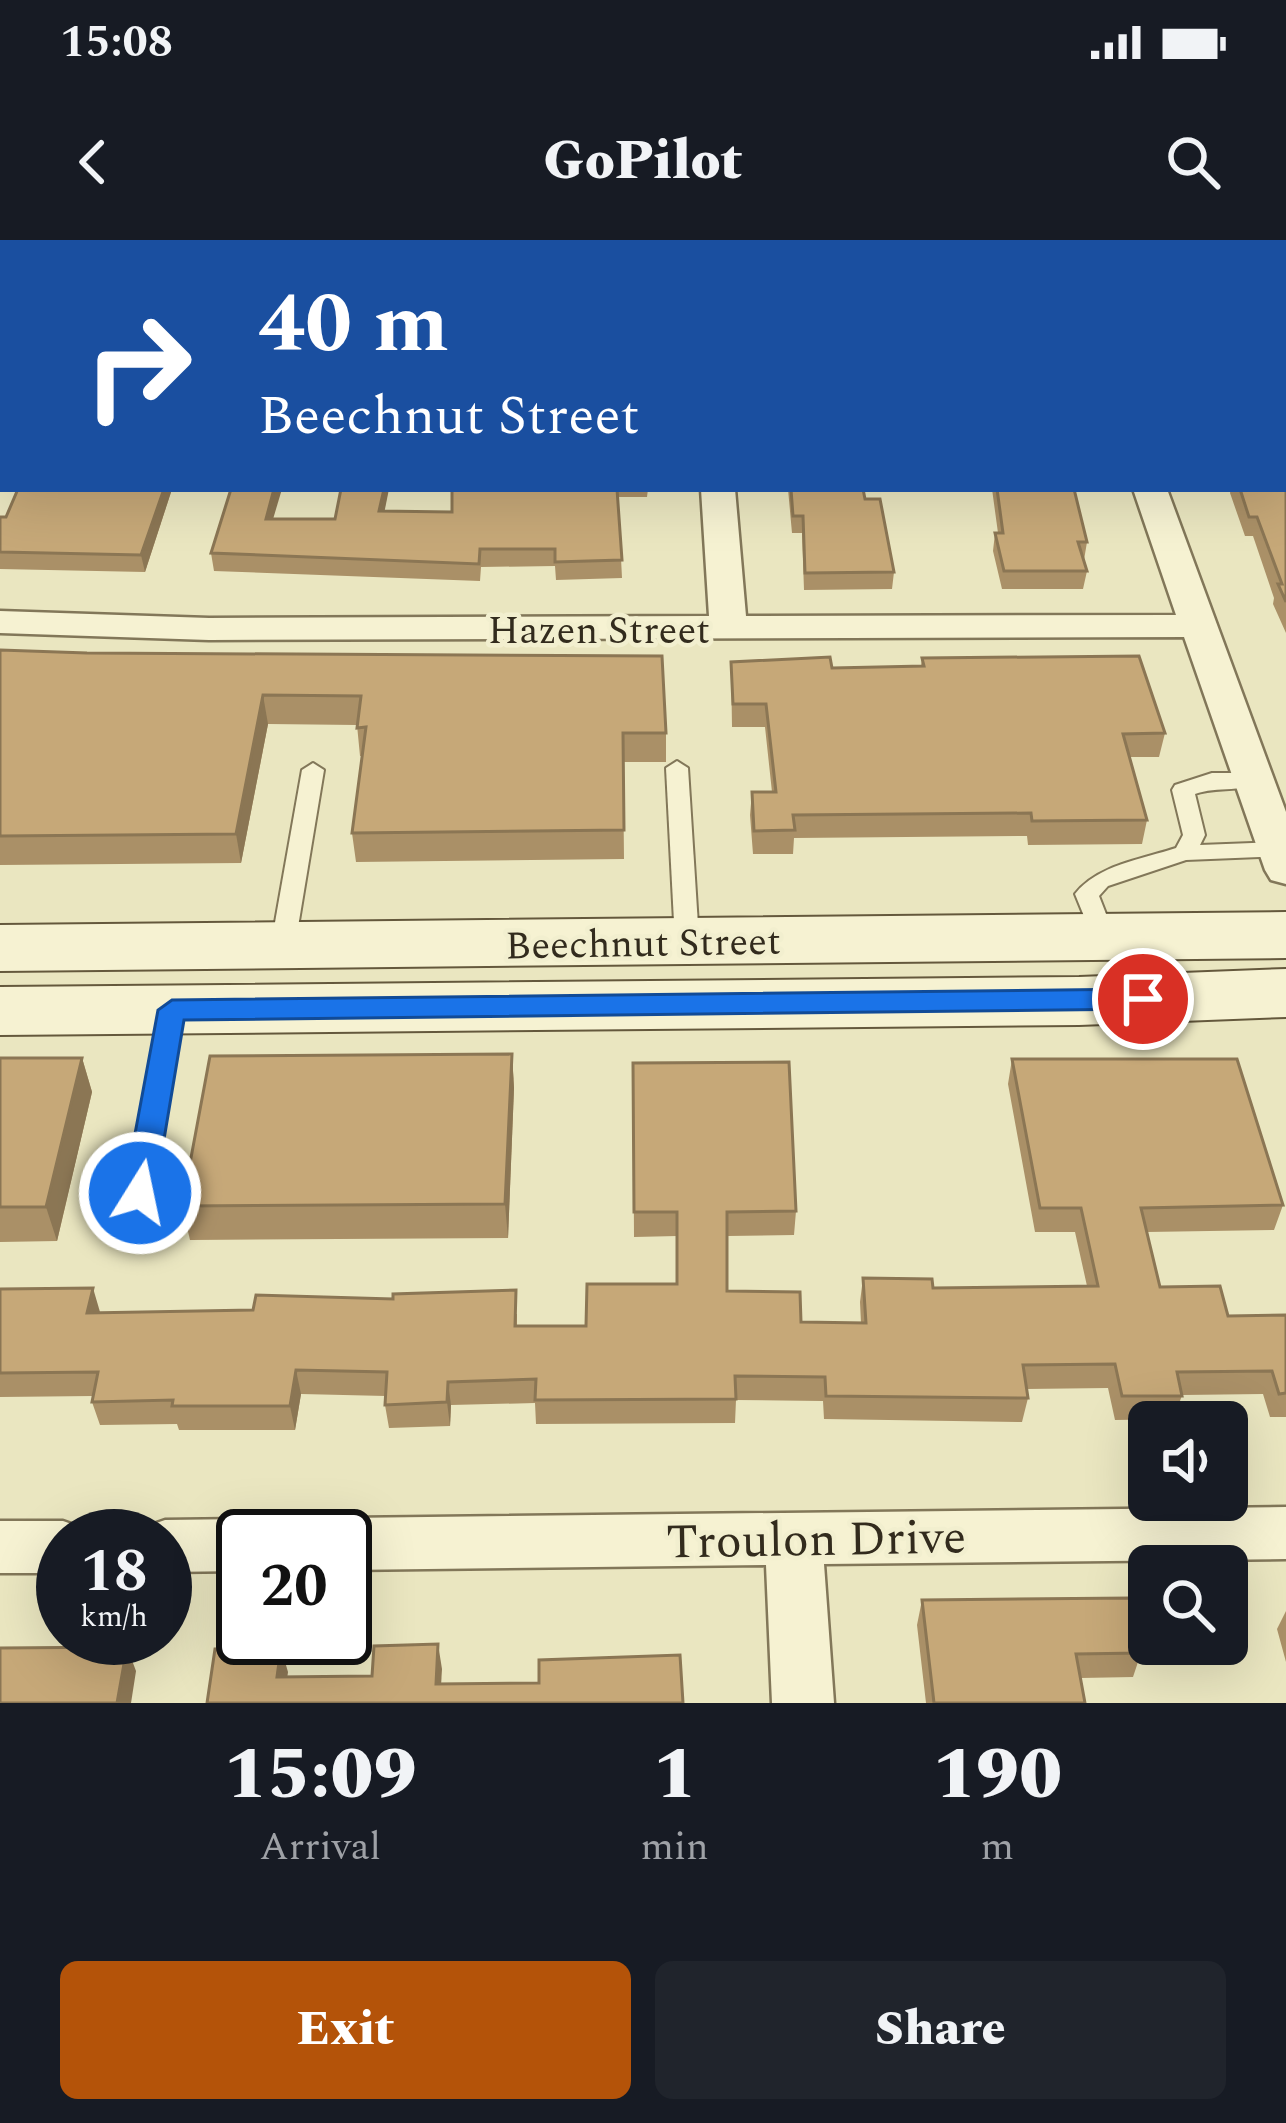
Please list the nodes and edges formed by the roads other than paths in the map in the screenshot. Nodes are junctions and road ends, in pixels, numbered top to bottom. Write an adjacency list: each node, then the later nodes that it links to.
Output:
1 (718, 492): 5 (street)
2 (1151, 492): 4 (street)
3 (0, 622): 5 (street, Hazen Street)
4 (1198, 626): 5 (street, Hazen Street); 8 (street)
5 (728, 629)
6 (677, 767): 13 (lane)
7 (313, 770): 14 (lane)
8 (1253, 780): 9 (lane); 10 (street)
9 (1185, 853): 10 (lane); 12 (lane)
10 (1282, 860)
11 (1286, 935): 12 (main road, Beechnut Street)
12 (1103, 937): 13 (main road, Beechnut Street)
13 (687, 941): 16 (main road, Beechnut Street)
14 (284, 945): 15 (main road, Beechnut Street); 16 (main road, Beechnut Street)
15 (0, 948)
16 (455, 975): 17 (main road, Beechnut Street); 18 (main road, Beechnut Street)
17 (1286, 993)
18 (172, 1010): 19 (main road, Beechnut Street); 20 (lane)
19 (0, 1011)
20 (140, 1193)
21 (1286, 1533): 22 (street, Troulon Drive)
22 (793, 1539): 23 (street, Troulon Drive); 26 (street)
23 (372, 1544)
24 (0, 1547): 25 (street)
25 (36, 1547)
26 (803, 1703)

